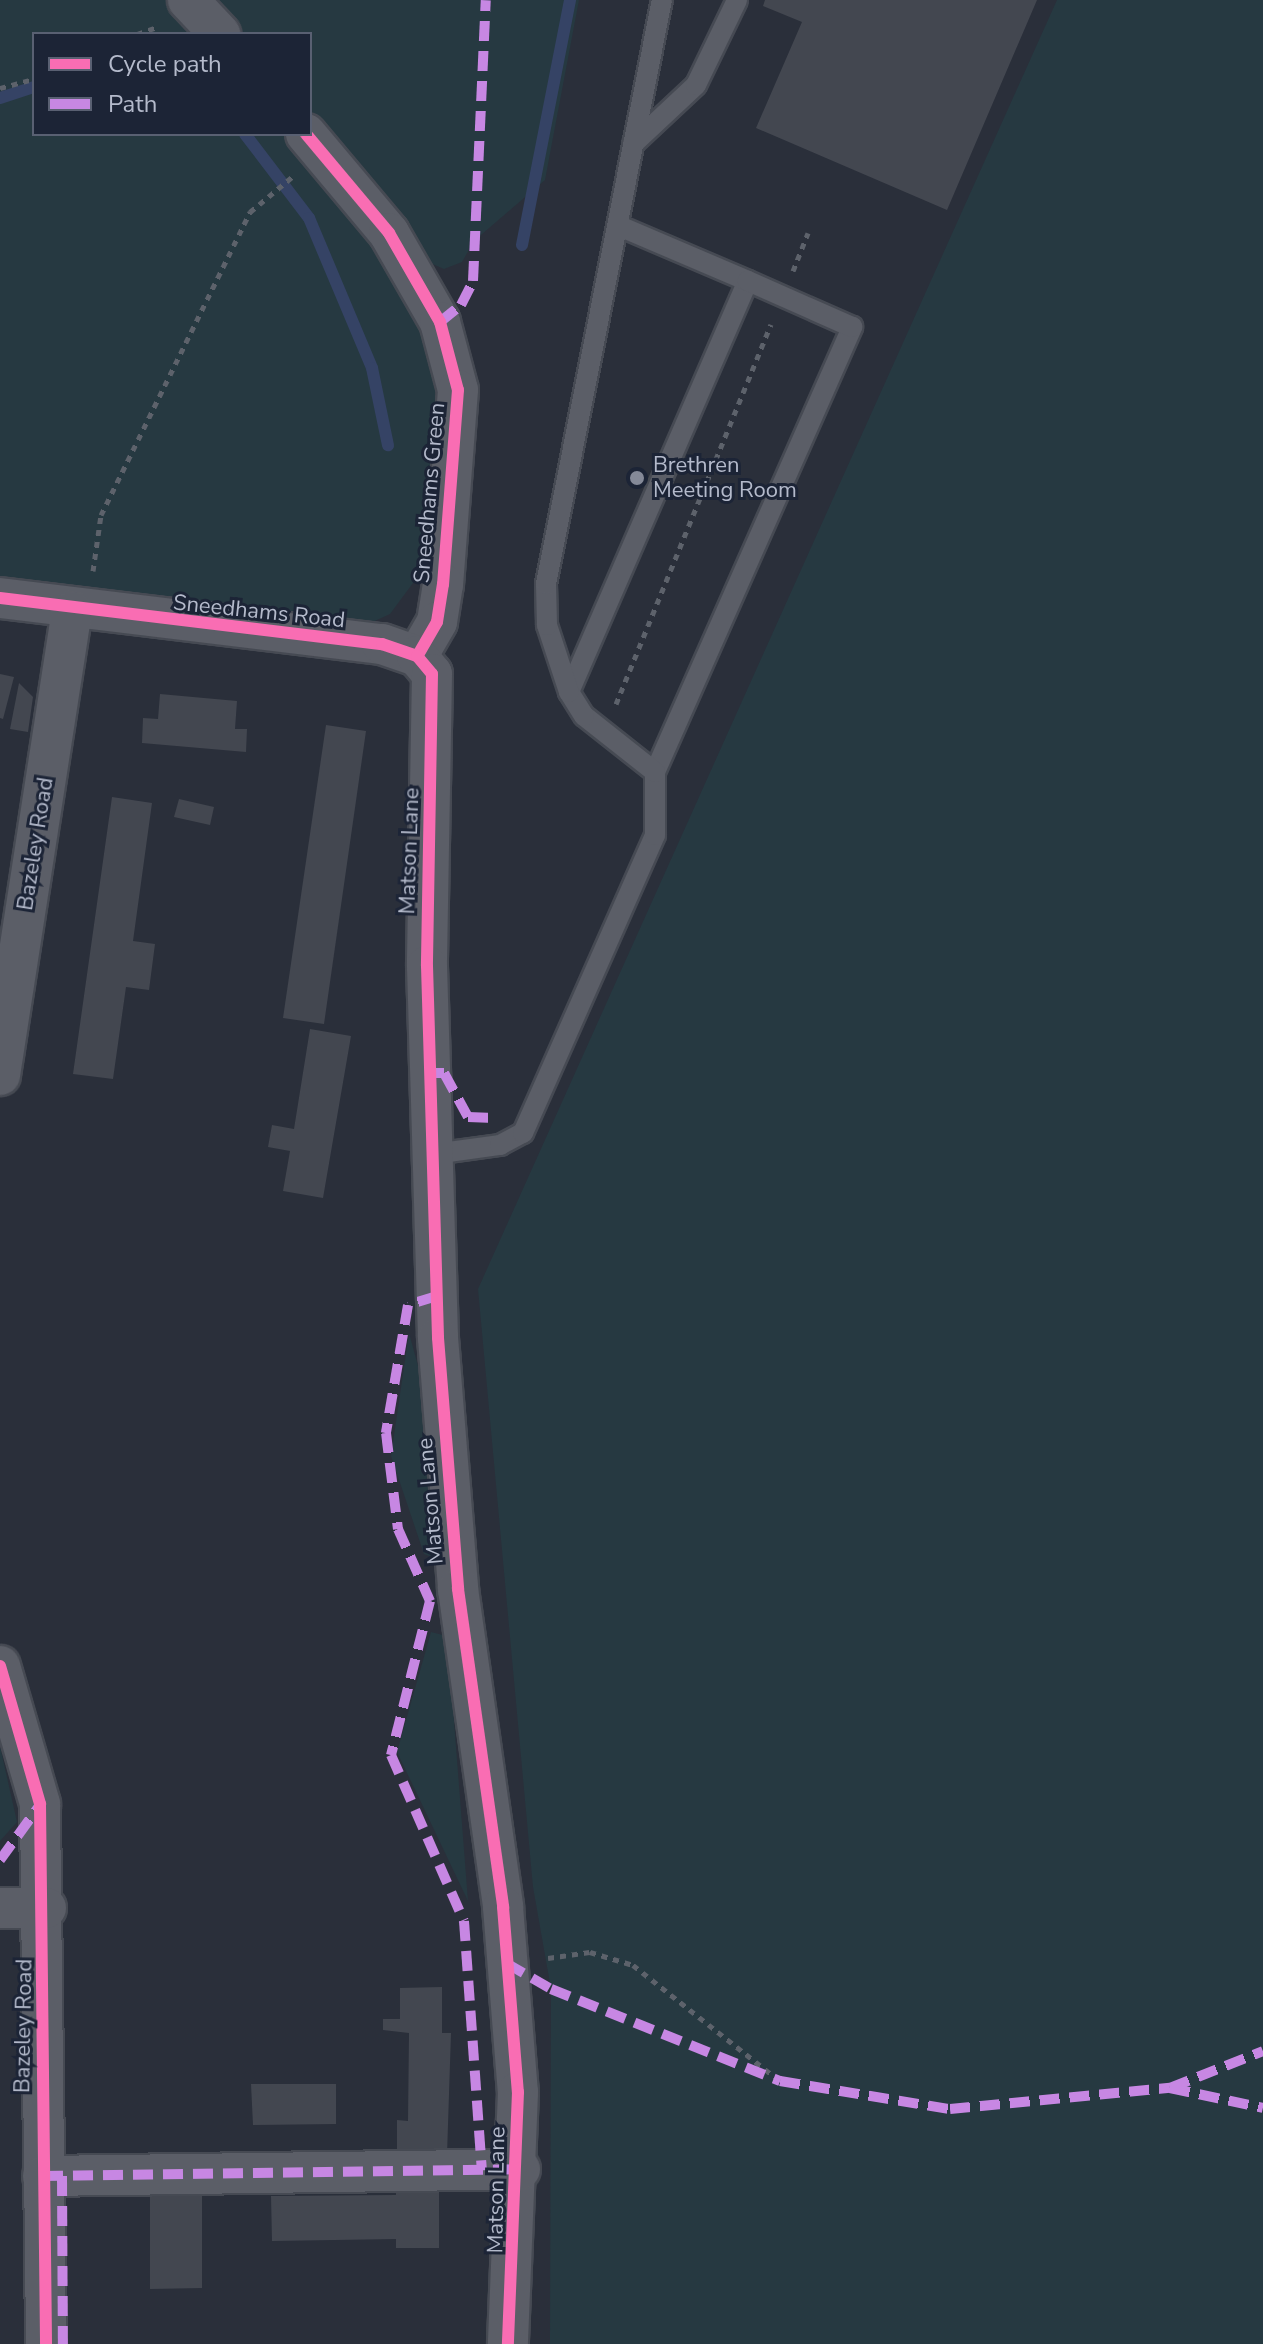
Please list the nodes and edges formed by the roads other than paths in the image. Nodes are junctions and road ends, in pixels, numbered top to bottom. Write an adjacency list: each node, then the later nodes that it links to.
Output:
1 (188, 0): 4 (street)
2 (662, 0): 6 (lane)
3 (737, 0): 6 (lane)
4 (218, 32)
5 (312, 141): 11 (street, Sneedhams Green)
6 (633, 144): 7 (lane)
7 (617, 225): 8 (lane); 12 (lane)
8 (748, 281): 12 (lane); 13 (lane)
9 (0, 598): 10 (street, Sneedhams Road)
10 (72, 612): 11 (street, Sneedhams Road); 14 (street, Bazeley Road)
11 (417, 656): 15 (street, Matson Lane)
12 (569, 692): 13 (lane)
13 (655, 772): 15 (lane)
14 (0, 1075)
15 (434, 1154): 19 (street, Matson Lane)
16 (0, 1666): 18 (street, Bazeley Road)
17 (0, 1908): 18 (street)
18 (46, 1908): 20 (street, Bazeley Road)
19 (520, 2169): 20 (street); 22 (street, Matson Lane)
20 (43, 2176): 21 (street, Bazeley Road)
21 (46, 2344)
22 (508, 2344)

